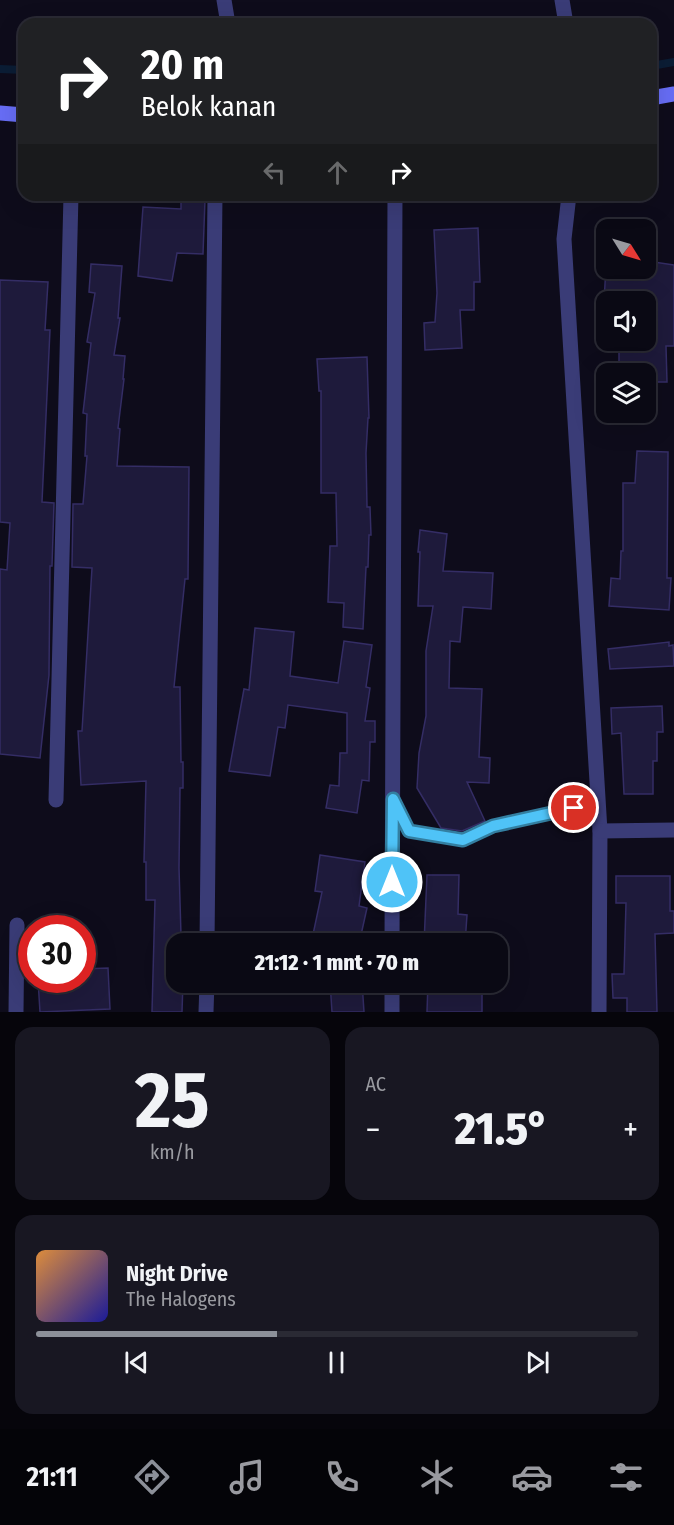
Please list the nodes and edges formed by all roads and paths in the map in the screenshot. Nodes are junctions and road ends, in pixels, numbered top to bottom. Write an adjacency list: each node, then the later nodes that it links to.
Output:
1 (224, 0): 3 (street)
2 (562, 0): 4 (street)
3 (227, 18)
4 (565, 18)
5 (674, 94): 6 (street)
6 (657, 97)
7 (0, 113): 8 (street)
8 (18, 114)
9 (71, 201): 14 (street)
10 (214, 201): 19 (street)
11 (395, 201): 13 (street)
12 (568, 201): 17 (street)
13 (393, 799): 15 (lane); 20 (street)
14 (56, 800)
15 (574, 808)
16 (674, 830): 17 (street)
17 (600, 831): 26 (street)
18 (17, 925): 23 (street)
19 (207, 933)
20 (392, 933)
21 (207, 993): 24 (street)
22 (392, 993): 25 (street)
23 (16, 1012)
24 (206, 1012)
25 (392, 1012)
26 (599, 1012)

